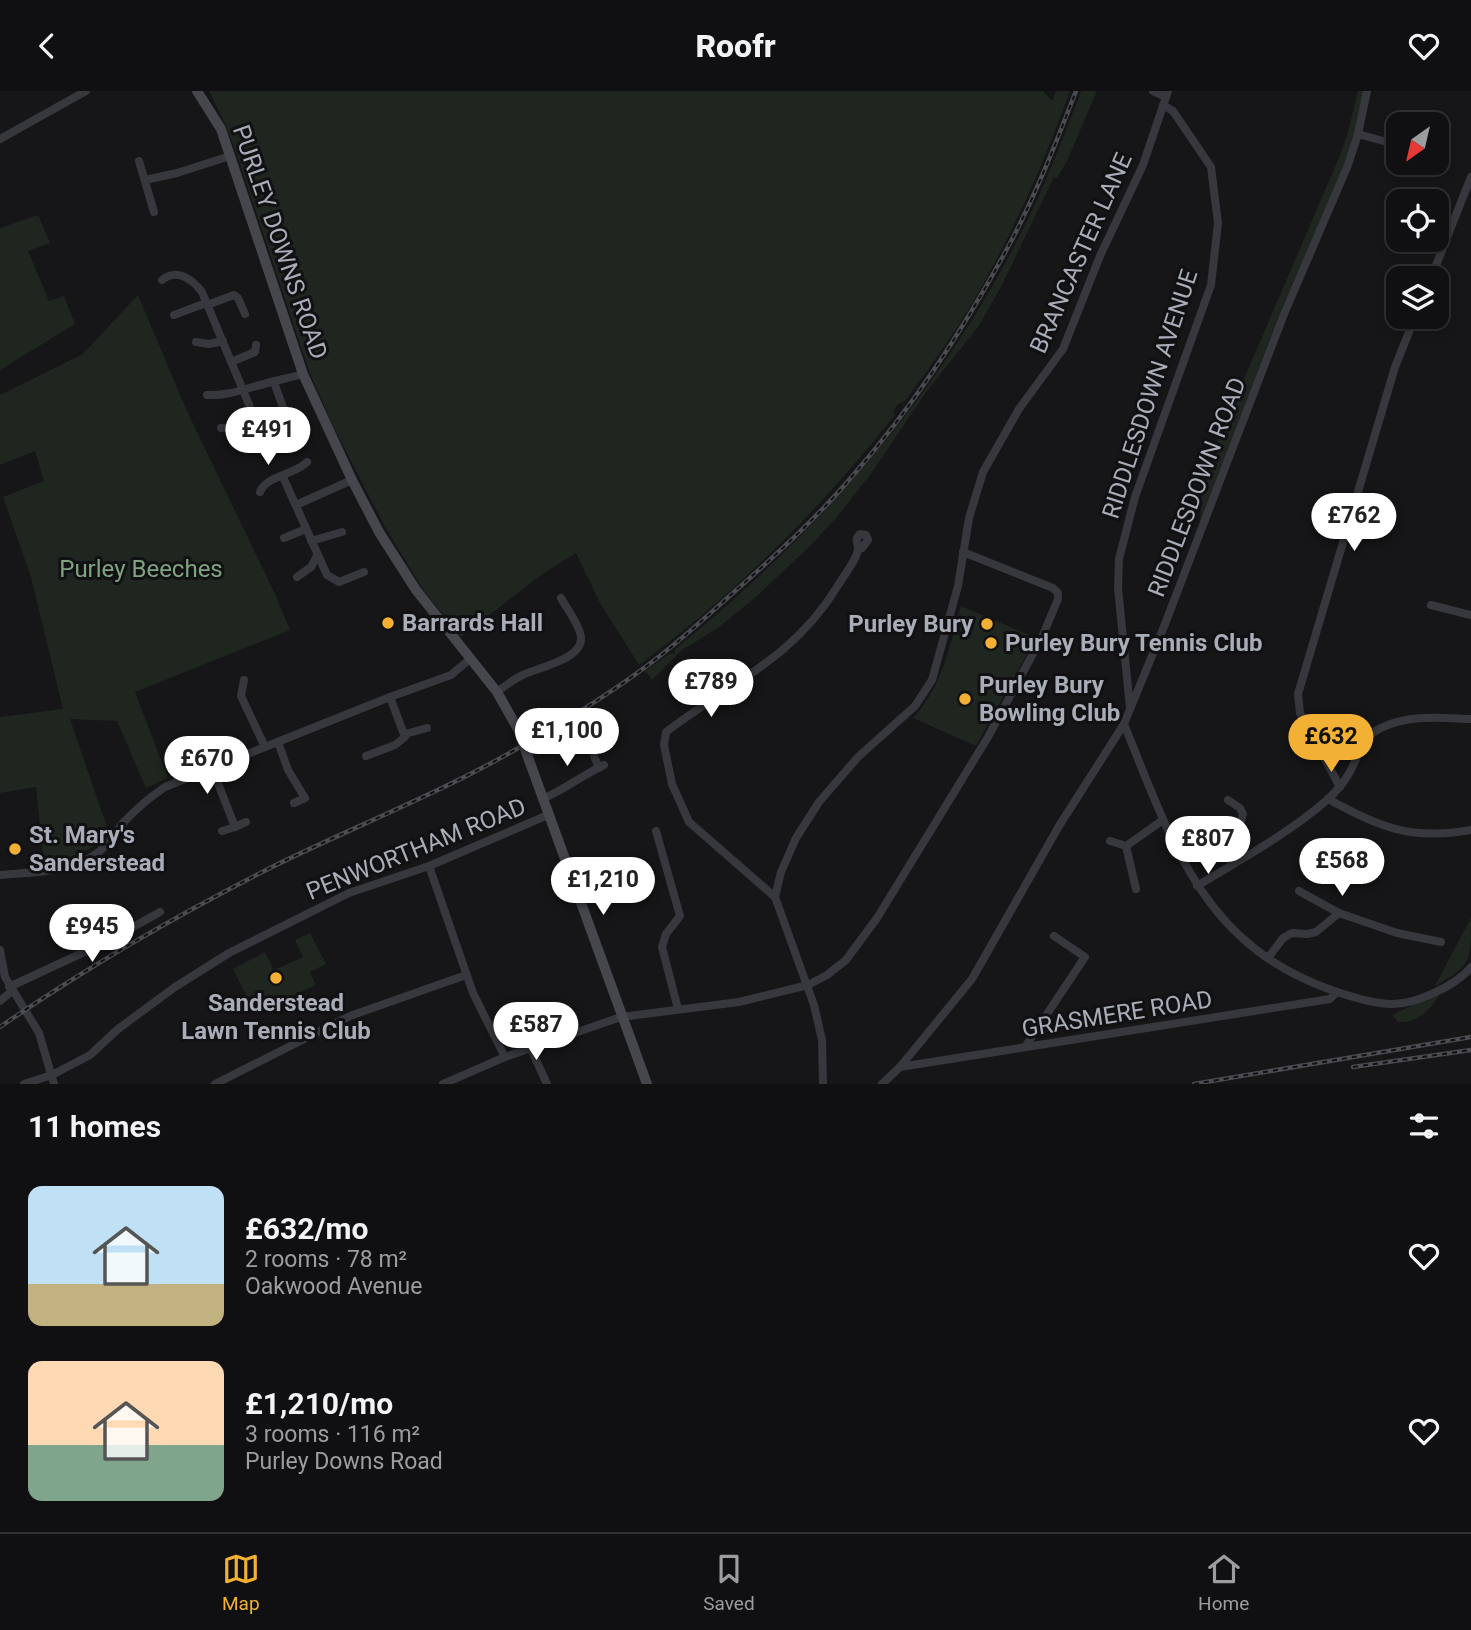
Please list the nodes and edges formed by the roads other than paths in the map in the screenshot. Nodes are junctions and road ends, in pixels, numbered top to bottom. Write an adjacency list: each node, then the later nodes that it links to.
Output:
1 (86, 91): 7 (street)
2 (197, 91): 9 (street, PURLEY DOWNS ROAD)
3 (1153, 91): 5 (street)
4 (1367, 91): 6 (street, RIDDLESDOWN ROAD)
5 (1166, 98): 40 (street, BRANCASTER LANE); 51 (street, RIDDLESDOWN AVENUE)
6 (1358, 134): 8 (street); 51 (street, RIDDLESDOWN ROAD)
7 (0, 139)
8 (1386, 142)
9 (230, 156): 12 (street); 24 (street, PURLEY DOWNS ROAD)
10 (139, 161): 12 (street)
11 (1471, 177): 14 (street)
12 (145, 180): 13 (street)
13 (154, 212)
14 (1436, 266)
15 (162, 280): 16 (street)
16 (207, 304): 17 (street); 18 (street); 20 (street)
17 (246, 314)
18 (174, 315)
19 (1410, 329): 61 (street)
20 (223, 341): 21 (street); 23 (street)
21 (196, 342)
22 (256, 345): 23 (street)
23 (232, 362): 26 (street)
24 (303, 374): 25 (street); 32 (street, PURLEY DOWNS ROAD)
25 (274, 382): 26 (street); 28 (street)
26 (244, 391): 27 (street); 29 (street)
27 (207, 395)
28 (286, 416)
29 (221, 428)
30 (307, 462): 31 (street)
31 (283, 477): 33 (street); 34 (street)
32 (352, 480): 34 (street); 47 (street, PURLEY DOWNS ROAD)
33 (260, 492)
34 (296, 505): 35 (street)
35 (306, 529): 37 (street); 38 (street)
36 (342, 532): 38 (street)
37 (284, 538)
38 (311, 541): 41 (street)
39 (858, 548): 83 (street)
40 (963, 552): 83 (street, BRANCASTER LANE); 92 (street)
41 (317, 556): 42 (street); 43 (street)
42 (364, 572)
43 (297, 577)
44 (560, 604): 49 (street)
45 (1431, 605): 46 (street)
46 (1471, 615)
47 (470, 659): 49 (street, PURLEY DOWNS ROAD); 50 (street)
48 (244, 680): 57 (street)
49 (497, 692): 64 (street, PURLEY DOWNS ROAD, bridge)
50 (390, 697): 55 (street); 56 (street)
51 (1130, 711): 53 (street, RIDDLESDOWN ROAD)
52 (1471, 719): 61 (street)
53 (1124, 724): 69 (street); 101 (street, RIDDLESDOWN ROAD)
54 (427, 728): 55 (street)
55 (405, 734): 58 (street)
56 (278, 742): 57 (street); 63 (street)
57 (265, 747): 60 (street)
58 (366, 756)
59 (594, 756): 64 (street)
60 (212, 768): 71 (street); 79 (street)
61 (1340, 787): 65 (street)
62 (314, 794): 63 (street)
63 (305, 798): 67 (street)
64 (542, 799): 68 (street, PURLEY DOWNS ROAD)
65 (1328, 799): 72 (street); 80 (street)
66 (1228, 800): 75 (street)
67 (293, 803)
68 (548, 815): 78 (street, PENWORTHAM ROAD); 97 (street, PURLEY DOWNS ROAD)
69 (1163, 820): 75 (street); 77 (street)
70 (246, 822): 71 (street)
71 (235, 827): 73 (street)
72 (1471, 830)
73 (222, 831)
74 (656, 831): 96 (street)
75 (1170, 835): 80 (street)
76 (1110, 841): 77 (street)
77 (1126, 846): 81 (street)
78 (429, 866): 91 (street); 102 (street, PENWORTHAM ROAD)
79 (0, 875)
80 (1197, 885): 89 (street)
81 (1136, 889)
82 (1299, 891): 85 (street)
83 (775, 897): 92 (street)
84 (160, 912): 93 (street)
85 (1339, 912): 87 (street); 89 (street)
86 (1054, 936): 98 (street)
87 (1441, 942)
88 (0, 950): 93 (street)
89 (1268, 958): 94 (street)
90 (1471, 967): 94 (street)
91 (466, 975): 100 (street); 105 (street)
92 (808, 985): 96 (street); 108 (street)
93 (11, 989): 95 (street); 102 (street)
94 (1337, 992): 98 (street, GRASMERE ROAD)
95 (0, 1001)
96 (678, 1009): 97 (street)
97 (621, 1017): 99 (street); 107 (street, PURLEY DOWNS ROAD)
98 (1025, 1047): 101 (street, GRASMERE ROAD)
99 (531, 1049): 100 (street); 106 (street)
100 (505, 1057): 103 (street)
101 (900, 1067): 109 (street, RIDDLESDOWN ROAD)
102 (53, 1080): 104 (street, PENWORTHAM ROAD)
103 (445, 1083)
104 (24, 1084)
105 (215, 1084)
106 (547, 1084)
107 (647, 1084)
108 (823, 1084)
109 (882, 1084)

